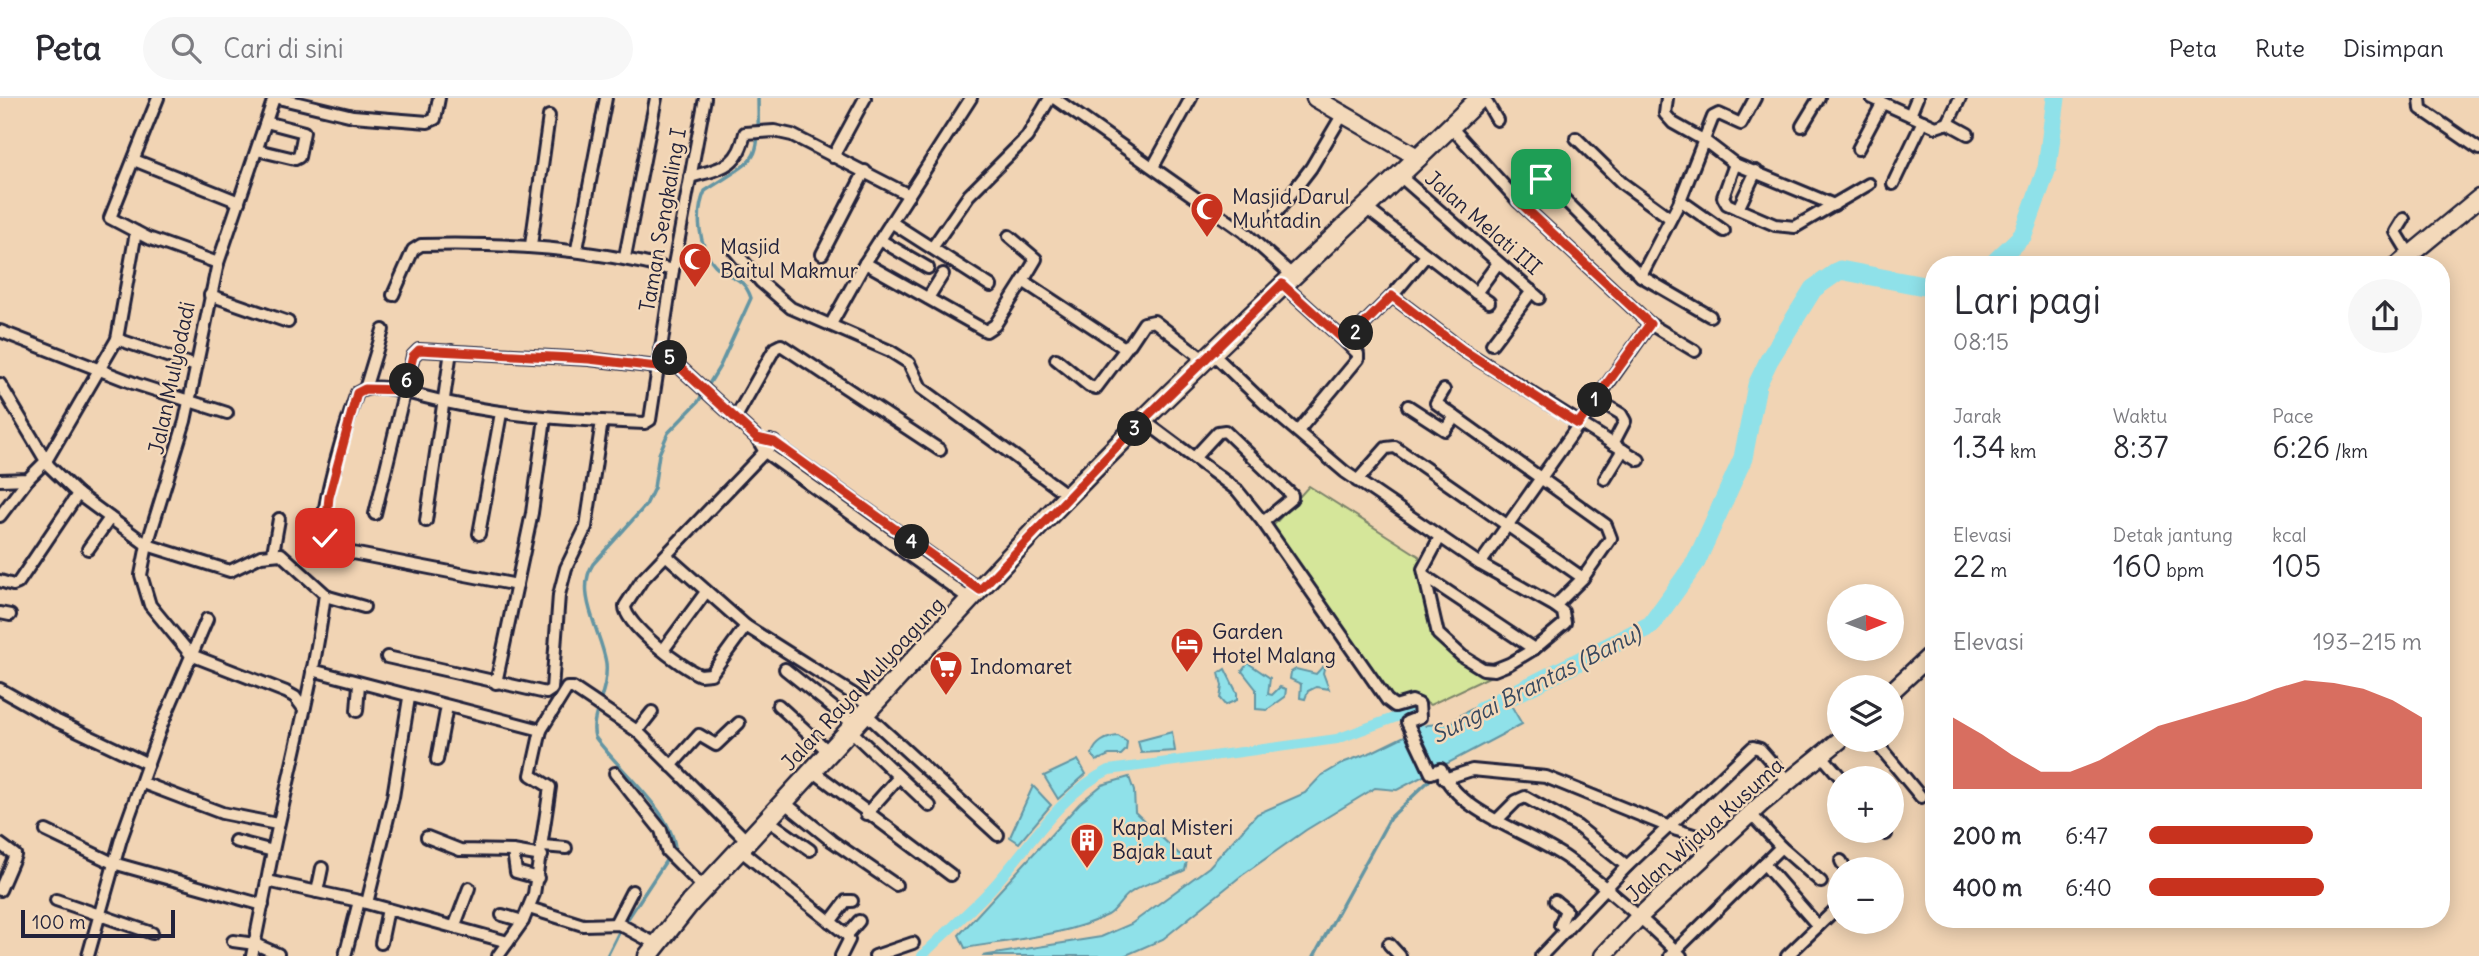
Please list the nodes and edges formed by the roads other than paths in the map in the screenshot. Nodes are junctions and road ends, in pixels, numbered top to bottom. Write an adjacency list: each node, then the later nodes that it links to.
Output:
1 (158, 98): 37 (street)
2 (276, 98): 3 (street); 25 (street, Jalan Mulyodadi)
3 (439, 98)
4 (606, 98): 65 (street)
5 (656, 98): 69 (street)
6 (705, 98): 42 (street, Taman Sengkaling I)
7 (865, 98): 35 (street)
8 (971, 98): 46 (street)
9 (1052, 98): 39 (street); 63 (street)
10 (1191, 98): 39 (street)
11 (1315, 98): 20 (main road)
12 (1482, 98): 23 (street); 28 (main road, Jalan Raya Mulyoagung)
13 (1667, 98): 31 (street)
14 (1755, 98): 31 (street)
15 (1819, 98): 27 (street)
16 (1917, 98): 21 (street)
17 (1960, 98): 26 (street)
18 (2420, 98): 33 (street)
19 (1877, 101): 21 (street); 32 (street)
20 (1344, 112): 36 (main road); 54 (street)
21 (1910, 115): 24 (street)
22 (549, 116): 62 (street)
23 (1497, 120)
24 (1923, 121): 26 (street); 45 (street)
25 (266, 122): 34 (street, Jalan Mulyodadi); 34 (street)
26 (1948, 123): 29 (street)
27 (1802, 126)
28 (1451, 127): 36 (main road, Jalan Raya Mulyoagung); 49 (street)
29 (1968, 134)
30 (1576, 138): 55 (street)
31 (1705, 141): 38 (street); 48 (street)
32 (1858, 149)
33 (2479, 149)
34 (257, 150): 50 (street, Jalan Mulyodadi)
35 (833, 156): 40 (street); 42 (street)
36 (1419, 158): 43 (main road, Jalan Raya Mulyoagung)
37 (134, 160): 50 (street); 59 (street)
38 (1735, 164): 41 (street); 53 (street)
39 (1153, 167): 78 (street)
40 (865, 172): 46 (street); 66 (street)
41 (1756, 172): 51 (street); 53 (street)
42 (690, 177): 75 (street, Taman Sengkaling I)
43 (1401, 177): 52 (main road, Jalan Raya Mulyoagung); 73 (street, Jalan Melati III)
44 (1869, 184): 51 (street)
45 (1893, 184)
46 (909, 195): 57 (street)
47 (2479, 198): 68 (main road)
48 (1680, 200): 55 (street); 58 (street)
49 (1518, 201): 77 (street); 90 (street)
50 (239, 202): 71 (street, Jalan Mulyodadi)
51 (1834, 205): 53 (street)
52 (1366, 208): 70 (street); 78 (main road, Jalan Raya Mulyoagung)
53 (1738, 209)
54 (1274, 216)
55 (1670, 218): 77 (street)
56 (2404, 219): 67 (street)
57 (891, 222): 61 (street); 63 (street)
58 (1724, 231)
59 (136, 232): 71 (street); 93 (street)
60 (1009, 236): 79 (street)
61 (880, 240): 72 (street); 74 (street)
62 (531, 245): 65 (street); 83 (street)
63 (932, 248): 80 (street)
64 (733, 249): 89 (street)
65 (577, 250): 69 (street)
66 (822, 254)
67 (2404, 256)
68 (2409, 256)
69 (625, 257): 75 (street)
70 (1425, 257): 81 (street); 84 (street)
71 (218, 263): 82 (street, Jalan Mulyodadi)
72 (865, 263): 85 (street); 89 (street)
73 (1498, 263): 81 (street); 95 (street, Jalan Melati III)
74 (928, 268)
75 (673, 270): 97 (street, Taman Sengkaling I)
76 (943, 274): 85 (street)
77 (1641, 276): 87 (street)
78 (1287, 280): 94 (street); 100 (main road, Jalan Raya Mulyoagung)
79 (1023, 281): 85 (street); 96 (street)
80 (991, 286)
81 (1476, 293): 86 (street)
82 (210, 295): 88 (street); 102 (street, Jalan Mulyodadi)
83 (393, 295)
84 (1392, 296): 94 (street); 120 (street)
85 (928, 298)
86 (1489, 302)
87 (1710, 316)
88 (288, 322)
89 (831, 324): 136 (street)
90 (1650, 324): 99 (street); 109 (street)
91 (383, 330): 106 (street)
92 (0, 331): 104 (street)
93 (117, 339): 102 (street); 104 (street)
94 (1346, 342): 121 (street)
95 (1492, 344)
96 (1127, 347): 100 (street); 101 (street)
97 (660, 349): 103 (street, Taman Sengkaling I); 115 (street)
98 (451, 351): 103 (street); 107 (street); 111 (street)
99 (1695, 351)
100 (1209, 358): 118 (main road, Jalan Raya Mulyoagung); 121 (street)
101 (1056, 359)
102 (196, 366): 110 (street, Jalan Mulyodadi)
103 (657, 367): 119 (street, Taman Sengkaling I)
104 (99, 369): 110 (street); 129 (street)
105 (0, 384): 129 (street)
106 (365, 389): 107 (street); 156 (street)
107 (405, 390): 111 (street); 137 (street)
108 (1444, 390): 116 (street)
109 (1596, 399): 120 (street); 124 (street)
110 (189, 402): 113 (street); 148 (street, Jalan Mulyodadi)
111 (445, 403): 114 (street); 142 (street)
112 (1408, 406): 116 (street)
113 (227, 413)
114 (500, 413): 117 (street); 146 (street)
115 (733, 416): 122 (street); 125 (street)
116 (1455, 417): 130 (street)
117 (545, 418): 119 (street); 156 (street)
118 (1143, 420): 127 (street); 136 (main road, Jalan Raya Mulyoagung)
119 (602, 421): 172 (street)
120 (1578, 424): 124 (street); 130 (street)
121 (1298, 431): 134 (street)
122 (757, 438): 123 (street); 126 (street)
123 (774, 442): 126 (street); 139 (street)
124 (1618, 447): 128 (street); 132 (street)
125 (940, 450)
126 (765, 452): 145 (street); 151 (street)
127 (1194, 458): 143 (street); 143 (street)
128 (1639, 460)
129 (46, 461): 131 (street); 135 (street)
130 (1539, 477): 144 (street); 154 (street)
131 (28, 479): 133 (street); 138 (street)
132 (1605, 479)
133 (0, 480)
134 (1357, 481): 144 (street); 147 (street)
135 (78, 494): 140 (street); 155 (street)
136 (1069, 496): 158 (main road, Jalan Raya Mulyoagung)
137 (375, 514)
138 (0, 516)
139 (876, 517): 145 (street); 158 (street)
140 (110, 518): 148 (street); 149 (street)
141 (279, 519): 150 (street)
142 (426, 521)
143 (1263, 522): 195 (street)
144 (1506, 524): 152 (street); 154 (street)
145 (868, 526): 158 (street)
146 (479, 534)
147 (1440, 537): 152 (street); 153 (street)
148 (147, 545): 150 (street); 166 (street, Jalan Mulyodadi)
149 (88, 548)
150 (273, 553): 159 (street)
151 (668, 557): 157 (street); 164 (street)
152 (1480, 564): 161 (street)
153 (1426, 577): 165 (street); 165 (street)
154 (1583, 578): 161 (street)
155 (0, 581)
156 (517, 585): 172 (street)
157 (706, 592): 163 (street); 164 (street)
158 (975, 595): 181 (main road, Jalan Raya Mulyoagung)
159 (325, 596): 160 (street); 170 (street)
160 (365, 607)
161 (1559, 609): 165 (street)
162 (207, 619): 166 (street)
163 (746, 626): 164 (street); 181 (street)
164 (664, 649)
165 (1534, 649)
166 (191, 656): 178 (street); 190 (street)
167 (387, 657): 172 (street)
168 (1925, 660): 171 (main road)
169 (785, 669): 181 (street)
170 (312, 670): 173 (street); 178 (street)
171 (1904, 680)
172 (496, 683)
173 (359, 684): 175 (street); 179 (street)
174 (0, 689): 190 (street)
175 (409, 698): 177 (street); 239 (street)
176 (778, 705): 187 (street)
177 (447, 706): 183 (street); 189 (street)
178 (304, 709): 206 (street)
179 (357, 711)
180 (652, 712): 184 (street)
181 (861, 719): 187 (main road, Jalan Raya Mulyoagung); 196 (street); 209 (street)
182 (739, 723): 191 (street)
183 (539, 729): 184 (street); 220 (street)
184 (637, 731): 191 (street)
185 (1827, 752): 188 (main road, Jalan Wijaya Kusuma)
186 (1884, 752): 199 (street)
187 (830, 753): 193 (main road, Jalan Raya Mulyoagung)
188 (1822, 756): 192 (street); 197 (main road, Jalan Wijaya Kusuma)
189 (437, 760)
190 (148, 764): 198 (street)
191 (671, 766): 214 (street)
192 (1831, 766)
193 (813, 771): 200 (main road, Jalan Raya Mulyoagung); 202 (street)
194 (615, 773): 231 (street)
195 (1438, 773): 205 (street); 207 (street)
196 (899, 777): 201 (street); 202 (street)
197 (1788, 781): 203 (main road, Jalan Wijaya Kusuma); 207 (street)
198 (143, 783): 206 (street); 221 (street)
199 (1921, 797)
200 (785, 803): 204 (main road, Jalan Raya Mulyoagung); 229 (street)
201 (930, 806)
202 (866, 814): 225 (street)
203 (1751, 814): 212 (main road, Jalan Wijaya Kusuma); 215 (street)
204 (769, 821): 214 (main road, Jalan Raya Mulyoagung); 217 (street)
205 (1496, 821): 223 (street); 233 (street)
206 (277, 824): 218 (street)
207 (1668, 826): 212 (street); 223 (street)
208 (46, 831): 221 (street)
209 (998, 835)
210 (427, 837): 219 (street)
211 (235, 841): 218 (street)
212 (1720, 843): 246 (main road, Jalan Wijaya Kusuma)
213 (0, 844): 232 (street)
214 (744, 846): 231 (main road, Jalan Raya Mulyoagung); 249 (street)
215 (1781, 847): 222 (street); 228 (street)
216 (566, 848): 220 (street)
217 (810, 850)
218 (273, 851): 227 (street)
219 (513, 851): 220 (street); 226 (street)
220 (542, 851): 226 (street)
221 (113, 863): 240 (street); 243 (street)
222 (1763, 864): 252 (street); 266 (street)
223 (1627, 866): 233 (street)
224 (322, 868): 235 (street)
225 (951, 875)
226 (538, 878): 241 (street)
227 (267, 881): 235 (street); 240 (street)
228 (1821, 882)
229 (896, 885)
230 (469, 888): 250 (street)
231 (704, 888): 262 (main road, Jalan Raya Mulyoagung)
232 (0, 890)
233 (1606, 890): 246 (street); 253 (street)
234 (632, 891): 251 (street)
235 (317, 892): 239 (street)
236 (56, 900): 243 (street)
237 (852, 901): 249 (street)
238 (1555, 901): 253 (street)
239 (363, 902): 242 (street); 269 (street)
240 (263, 905): 260 (street)
241 (529, 908): 247 (street); 251 (street)
242 (388, 909): 250 (street); 258 (street)
243 (100, 915): 254 (street); 263 (street)
244 (502, 915): 247 (street)
245 (1827, 917): 252 (street)
246 (1638, 918): 266 (street); 274 (main road, Jalan Wijaya Kusuma)
247 (523, 921): 257 (street)
248 (859, 921): 255 (street)
249 (830, 922): 255 (street)
250 (455, 925): 257 (street)
251 (620, 925): 262 (street)
252 (1818, 926): 275 (street)
253 (1566, 931): 265 (street)
254 (152, 933)
255 (848, 935): 271 (street)
256 (233, 940): 260 (street)
257 (508, 942): 270 (street)
258 (381, 943)
259 (914, 943): 272 (street)
260 (255, 944): 264 (street); 268 (street)
261 (1388, 944): 273 (street)
262 (652, 950)
263 (89, 954): 267 (street)
264 (278, 954)
265 (1550, 954)
266 (1675, 954)
267 (103, 956)
268 (252, 956)
269 (345, 956)
270 (498, 956)
271 (841, 956)
272 (875, 956)
273 (1400, 956)
274 (1602, 956)
275 (1787, 956)

